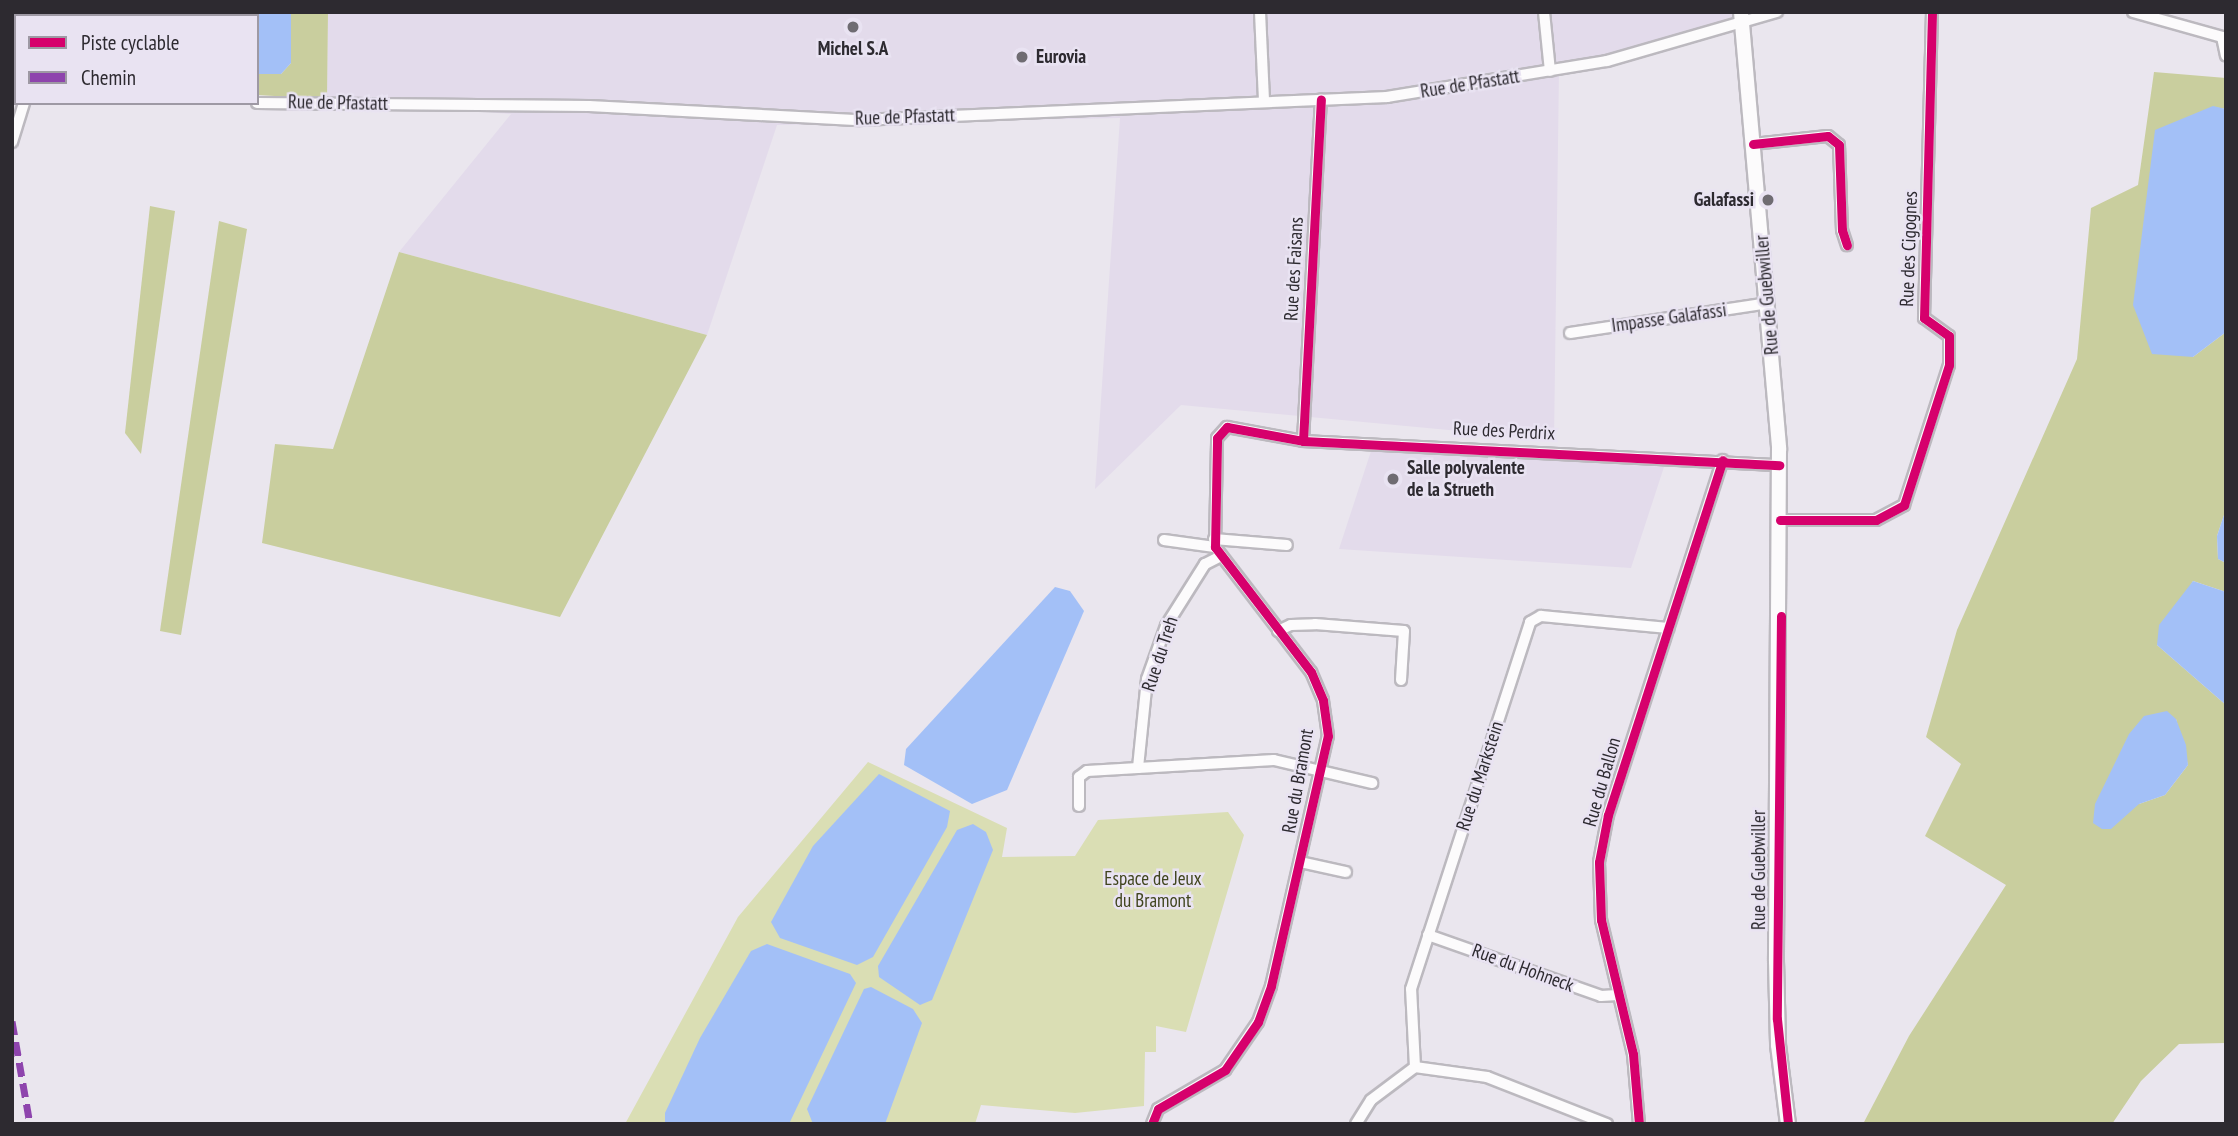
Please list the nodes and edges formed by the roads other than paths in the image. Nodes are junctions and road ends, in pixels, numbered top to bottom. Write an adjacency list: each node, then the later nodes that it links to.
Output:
1 (1260, 12): 10 (street)
2 (1544, 12): 9 (street)
3 (1777, 12): 6 (street, Rue de Pfastatt)
4 (1932, 12): 22 (street, Rue des Cigognes)
5 (2133, 12): 7 (street)
6 (1741, 17): 9 (street, Rue de Pfastatt); 15 (main road, Rue de Guebwiller)
7 (2224, 37): 8 (street)
8 (2226, 56)
9 (1550, 71): 11 (street, Rue de Pfastatt)
10 (1264, 99): 11 (street, Rue de Pfastatt); 12 (street, Rue de Pfastatt)
11 (1321, 99): 19 (street, Rue des Faisans)
12 (259, 103)
13 (23, 105): 14 (street)
14 (12, 142)
15 (1754, 144): 16 (street); 17 (main road, Rue de Guebwiller)
16 (1847, 245)
17 (1769, 303): 18 (street, Impasse Galafassi); 21 (main road, Rue de Guebwiller)
18 (1570, 333)
19 (1303, 441): 20 (street, Rue des Perdrix); 25 (street, Rue des Perdrix)
20 (1723, 460): 21 (street, Rue des Perdrix); 26 (street, Rue du Ballon)
21 (1779, 465): 22 (main road, Rue de Guebwiller)
22 (1780, 520): 42 (main road, Rue de Guebwiller)
23 (1164, 540): 25 (street)
24 (1287, 545): 25 (street)
25 (1216, 548): 27 (street, Rue du Bramont); 29 (street, Rue du Treh)
26 (1668, 628): 35 (street, Rue du Markstein); 36 (street, Rue du Ballon)
27 (1278, 631): 28 (street); 30 (street, Rue du Bramont)
28 (1401, 680)
29 (1138, 768): 30 (street); 32 (street)
30 (1322, 771): 31 (street, Rue du Bramont); 33 (street, Rue du Bramont)
31 (1372, 783)
32 (1079, 806)
33 (1300, 862): 34 (street, Rue du Bramont); 38 (street, Rue du Bramont)
34 (1346, 872)
35 (1428, 934): 36 (street, Rue du Hohneck); 37 (street, Rue du Markstein)
36 (1618, 995): 41 (street, Rue du Ballon)
37 (1415, 1067): 39 (street); 40 (street)
38 (1152, 1124)
39 (1356, 1124)
40 (1607, 1124)
41 (1639, 1124)
42 (1788, 1124)

